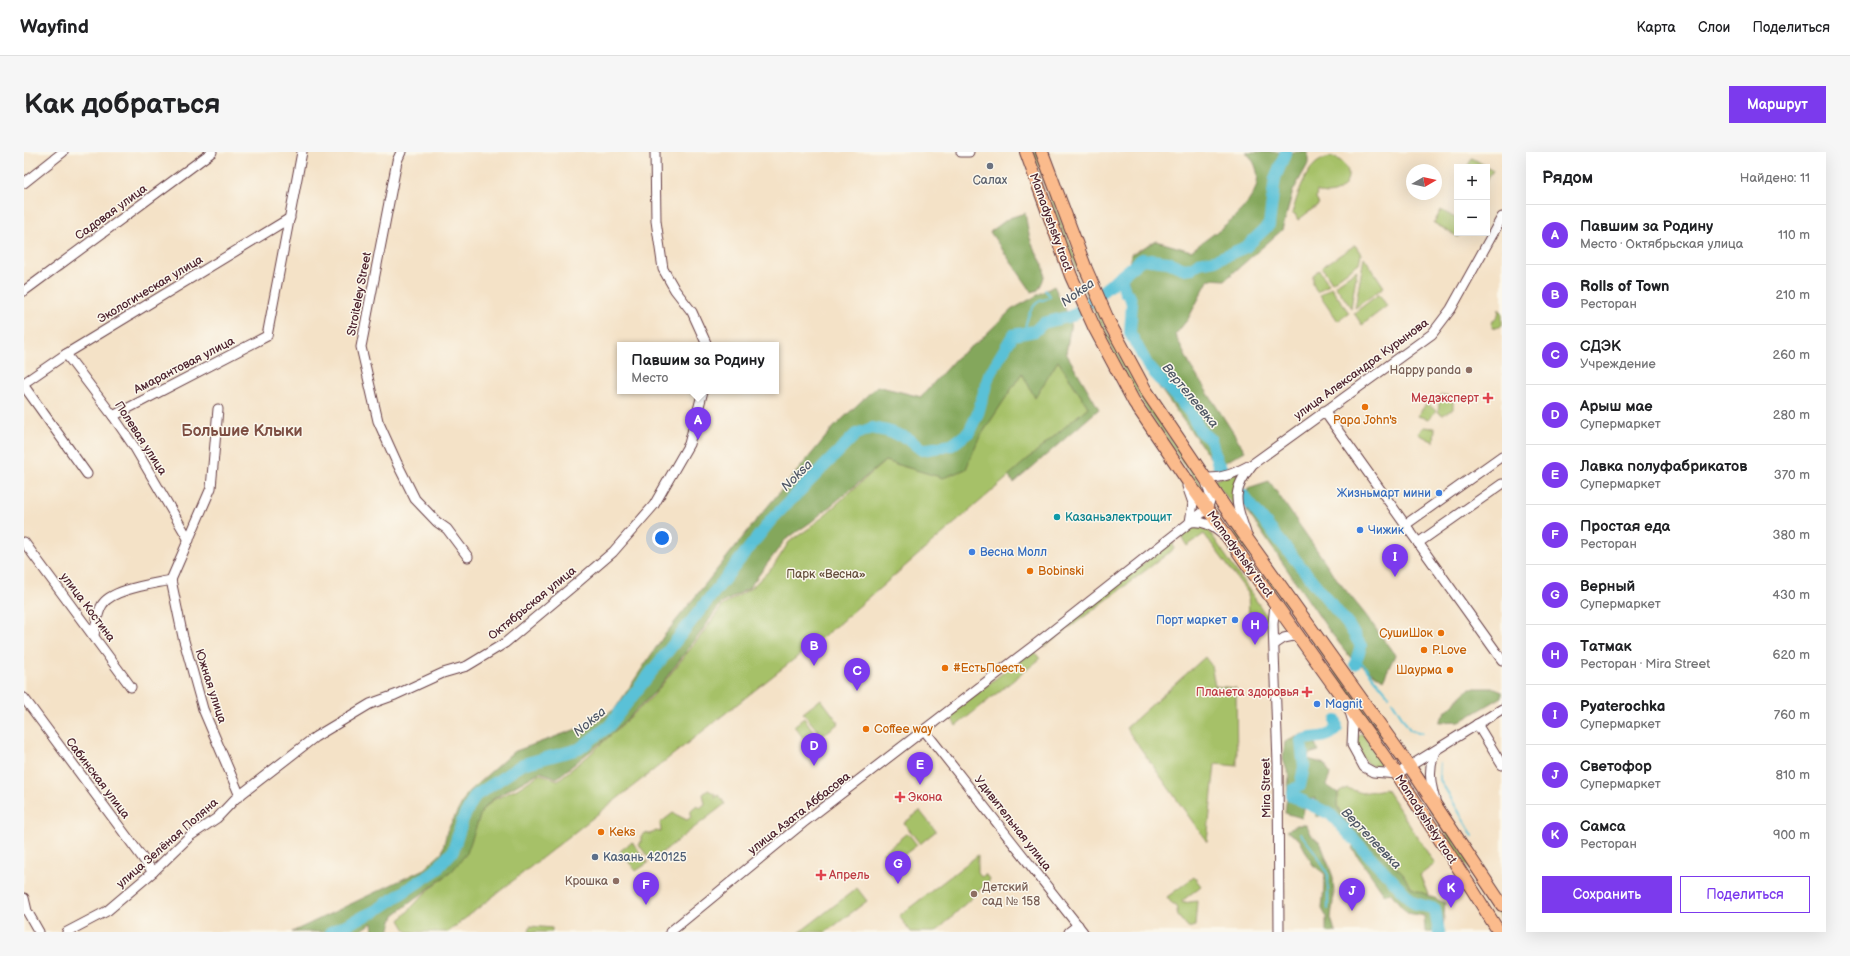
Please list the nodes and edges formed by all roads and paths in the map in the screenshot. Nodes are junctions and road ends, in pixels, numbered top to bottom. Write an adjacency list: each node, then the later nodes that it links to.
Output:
1 (63, 152): 10 (street)
2 (212, 152): 13 (street, Садовая улица)
3 (302, 152): 11 (street)
4 (401, 152): 35 (street, Stroiteley Street)
5 (655, 152): 14 (street)
6 (961, 152): 7 (street)
7 (969, 152)
8 (1026, 152): 23 (main road, Mamadyshsky tract)
9 (1042, 152): 25 (main road, Mamadyshsky tract)
10 (24, 183)
11 (290, 218): 15 (street, Экологическая улица); 20 (street, Амарантовая улица)
12 (1502, 218): 19 (street, улица Александра Курынова)
13 (24, 291)
14 (706, 342)
15 (66, 354): 16 (street, Экологическая улица); 20 (street, Полевая улица)
16 (24, 385): 24 (street)
17 (701, 394): 52 (street, Октябрьская улица)
18 (218, 409): 31 (street)
19 (1324, 411): 22 (street, улица Александра Курынова); 29 (street)
20 (113, 416): 31 (street, Полевая улица)
21 (1502, 456): 29 (street)
22 (1254, 463): 25 (street, улица Александра Курынова); 33 (street, улица Александра Курынова)
23 (1180, 471): 27 (main road, Mamadyshsky tract); 28 (street)
24 (87, 474)
25 (1205, 478): 27 (street); 33 (main road, Mamadyshsky tract)
26 (1502, 484): 34 (street)
27 (1208, 509): 28 (street, улица Азата Аббасова); 30 (main road, Mamadyshsky tract)
28 (1190, 522): 30 (street); 47 (street, улица Азата Аббасова)
29 (1405, 525): 34 (street)
30 (1228, 538): 37 (main road, Mamadyshsky tract)
31 (189, 540): 36 (street)
32 (24, 542): 38 (street, улица Костина)
33 (1249, 542): 49 (main road, Mamadyshsky tract)
34 (1418, 543): 41 (street)
35 (468, 557)
36 (171, 580): 38 (street); 52 (street, Южная улица)
37 (1275, 603): 39 (main road, Mamadyshsky tract); 40 (street, Mira Street)
38 (94, 635): 42 (street, улица Костина)
39 (1298, 635): 40 (street); 44 (main road, Mamadyshsky tract)
40 (1275, 644): 62 (street, Mira Street)
41 (1502, 660)
42 (131, 687)
43 (24, 698): 54 (street, Сабинская улица)
44 (1347, 703): 51 (main road, Mamadyshsky tract); 51 (street)
45 (1502, 709): 46 (street)
46 (1477, 724): 48 (street); 50 (street)
47 (924, 730): 57 (street, Удивительная улица); 60 (street, улица Азата Аббасова)
48 (1435, 751): 49 (street); 53 (street)
49 (1410, 766): 51 (street); 53 (main road, Mamadyshsky tract)
50 (1502, 766)
51 (1397, 774): 63 (main road, Mamadyshsky tract)
52 (240, 796): 54 (street, улица Зелёная Поляна)
53 (1437, 808): 56 (main road, Mamadyshsky tract)
54 (153, 872): 59 (street, улица Зелёная Поляна)
55 (24, 898): 58 (street)
56 (1502, 905)
57 (1080, 928): 61 (street)
58 (39, 932)
59 (67, 932)
60 (670, 932)
61 (1069, 932)
62 (1278, 932)
63 (1499, 932)

